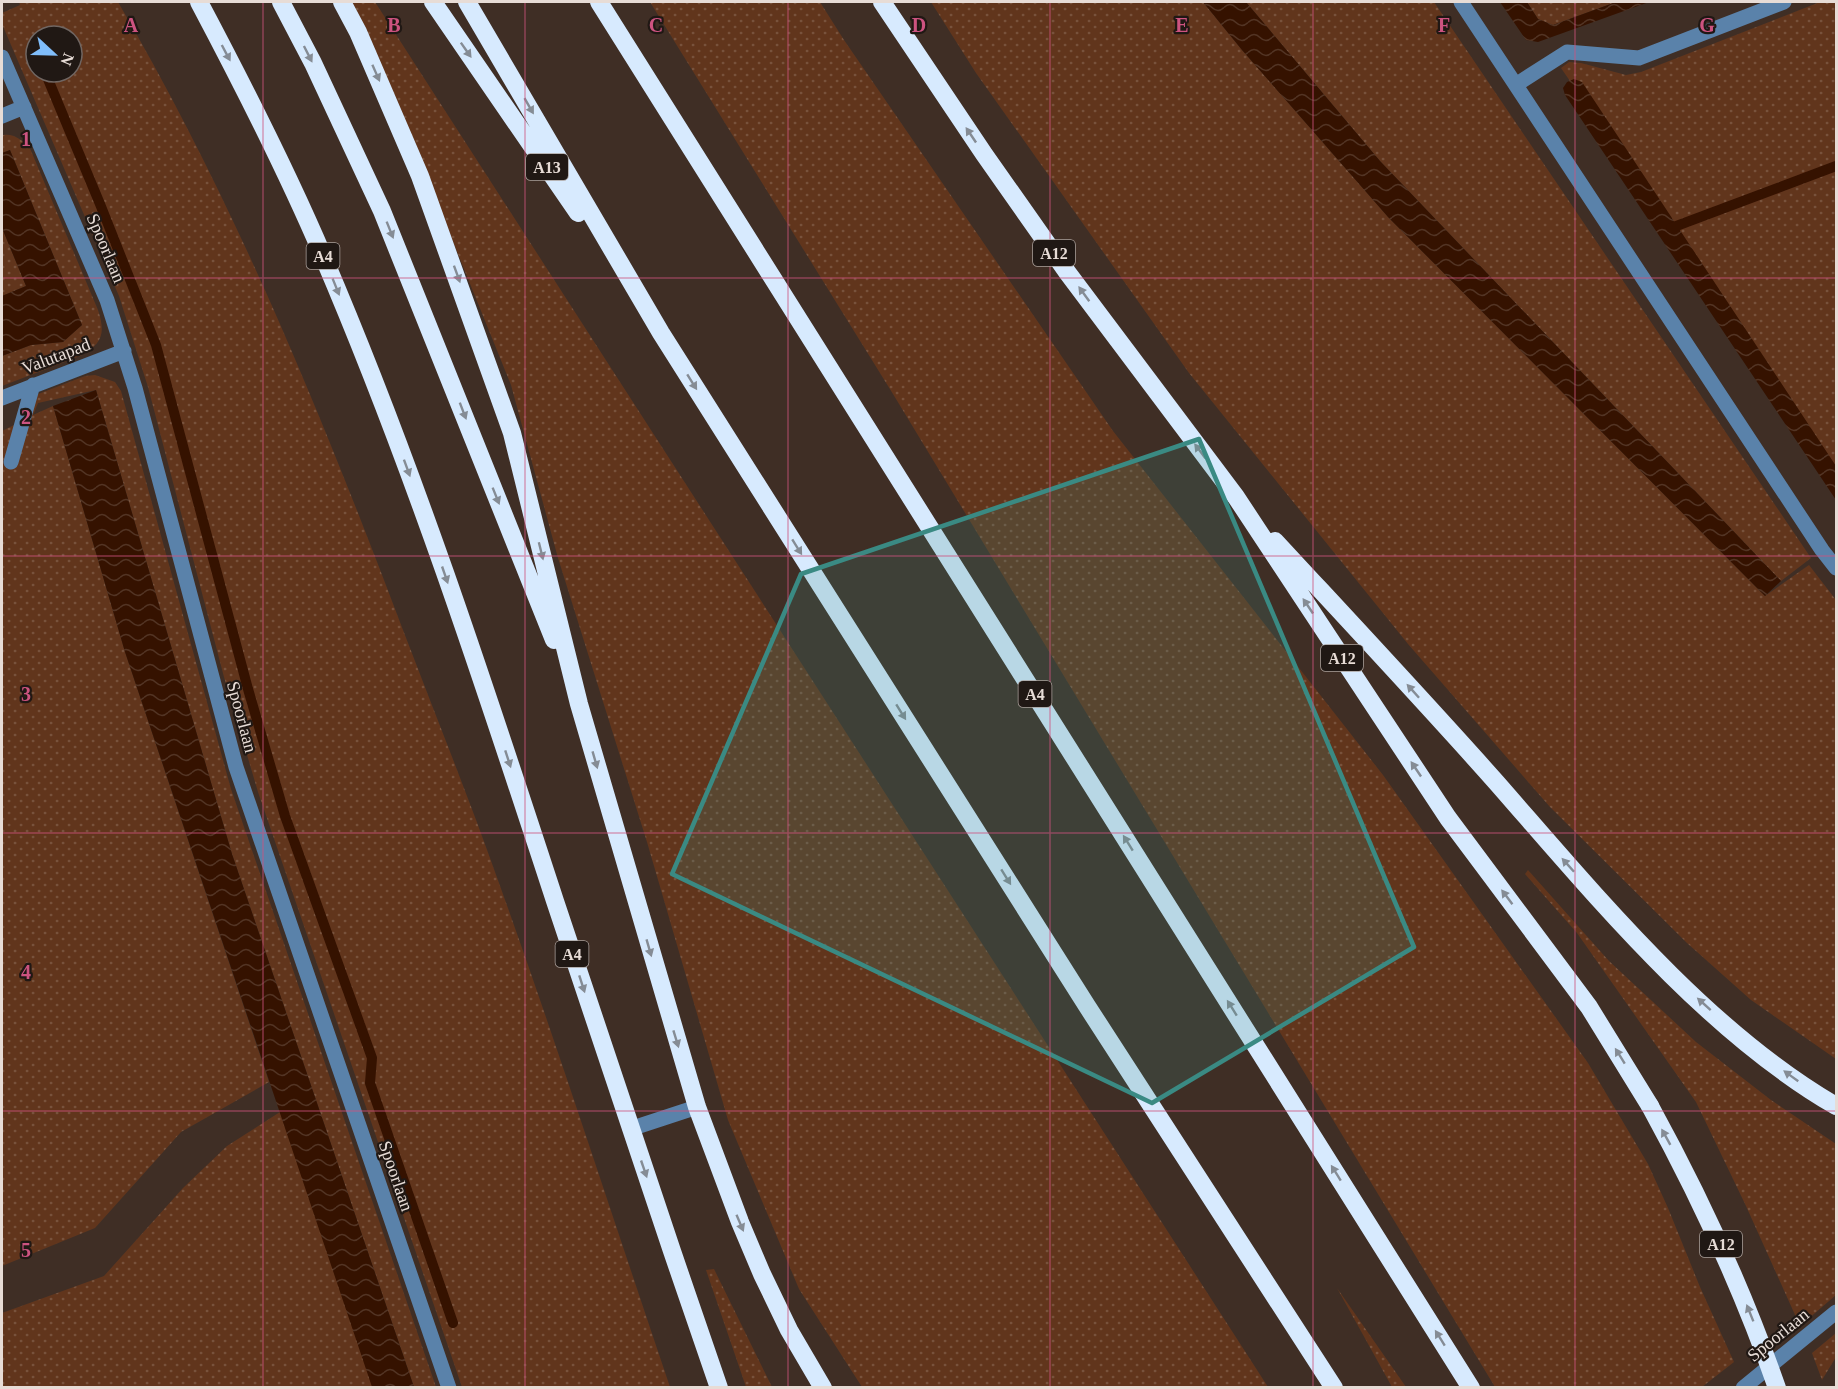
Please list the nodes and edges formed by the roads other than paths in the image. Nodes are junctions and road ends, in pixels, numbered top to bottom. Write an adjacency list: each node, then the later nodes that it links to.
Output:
1 (199, 2): 24 (highway, A4, one-way to 24)
2 (281, 2): 21 (highway, one-way to 21)
3 (342, 2): 21 (highway, one-way to 21)
4 (433, 2): 14 (highway, A13, one-way to 14)
5 (467, 2): 14 (highway, one-way to 14)
6 (599, 2): 30 (highway, A4, one-way to 6)
7 (882, 2): 19 (highway, A12, one-way to 7)
8 (1461, 2): 11 (street)
9 (1784, 2): 11 (street)
10 (2, 57): 12 (street, Spoorlaan)
11 (1517, 84): 20 (street)
12 (24, 107): 13 (street); 15 (street, Spoorlaan)
13 (2, 116)
14 (661, 333): 29 (highway, one-way to 29)
15 (124, 351): 16 (street, Valutapad); 26 (street, Spoorlaan)
16 (33, 385): 17 (street, Valutapad); 18 (street)
17 (2, 398)
18 (11, 462)
19 (1236, 497): 22 (highway, A12, one-way to 19); 32 (highway, A12, one-way to 19, bridge)
20 (1836, 568)
21 (579, 704): 23 (highway, one-way to 23)
22 (1836, 1106)
23 (697, 1107): 24 (street); 28 (highway, one-way to 28)
24 (630, 1129): 27 (highway, A4, one-way to 27)
25 (1836, 1312): 31 (street, Spoorlaan)
26 (449, 1388)
27 (719, 1388)
28 (823, 1388)
29 (1334, 1388)
30 (1471, 1388)
31 (1743, 1388)
32 (1778, 1388)

